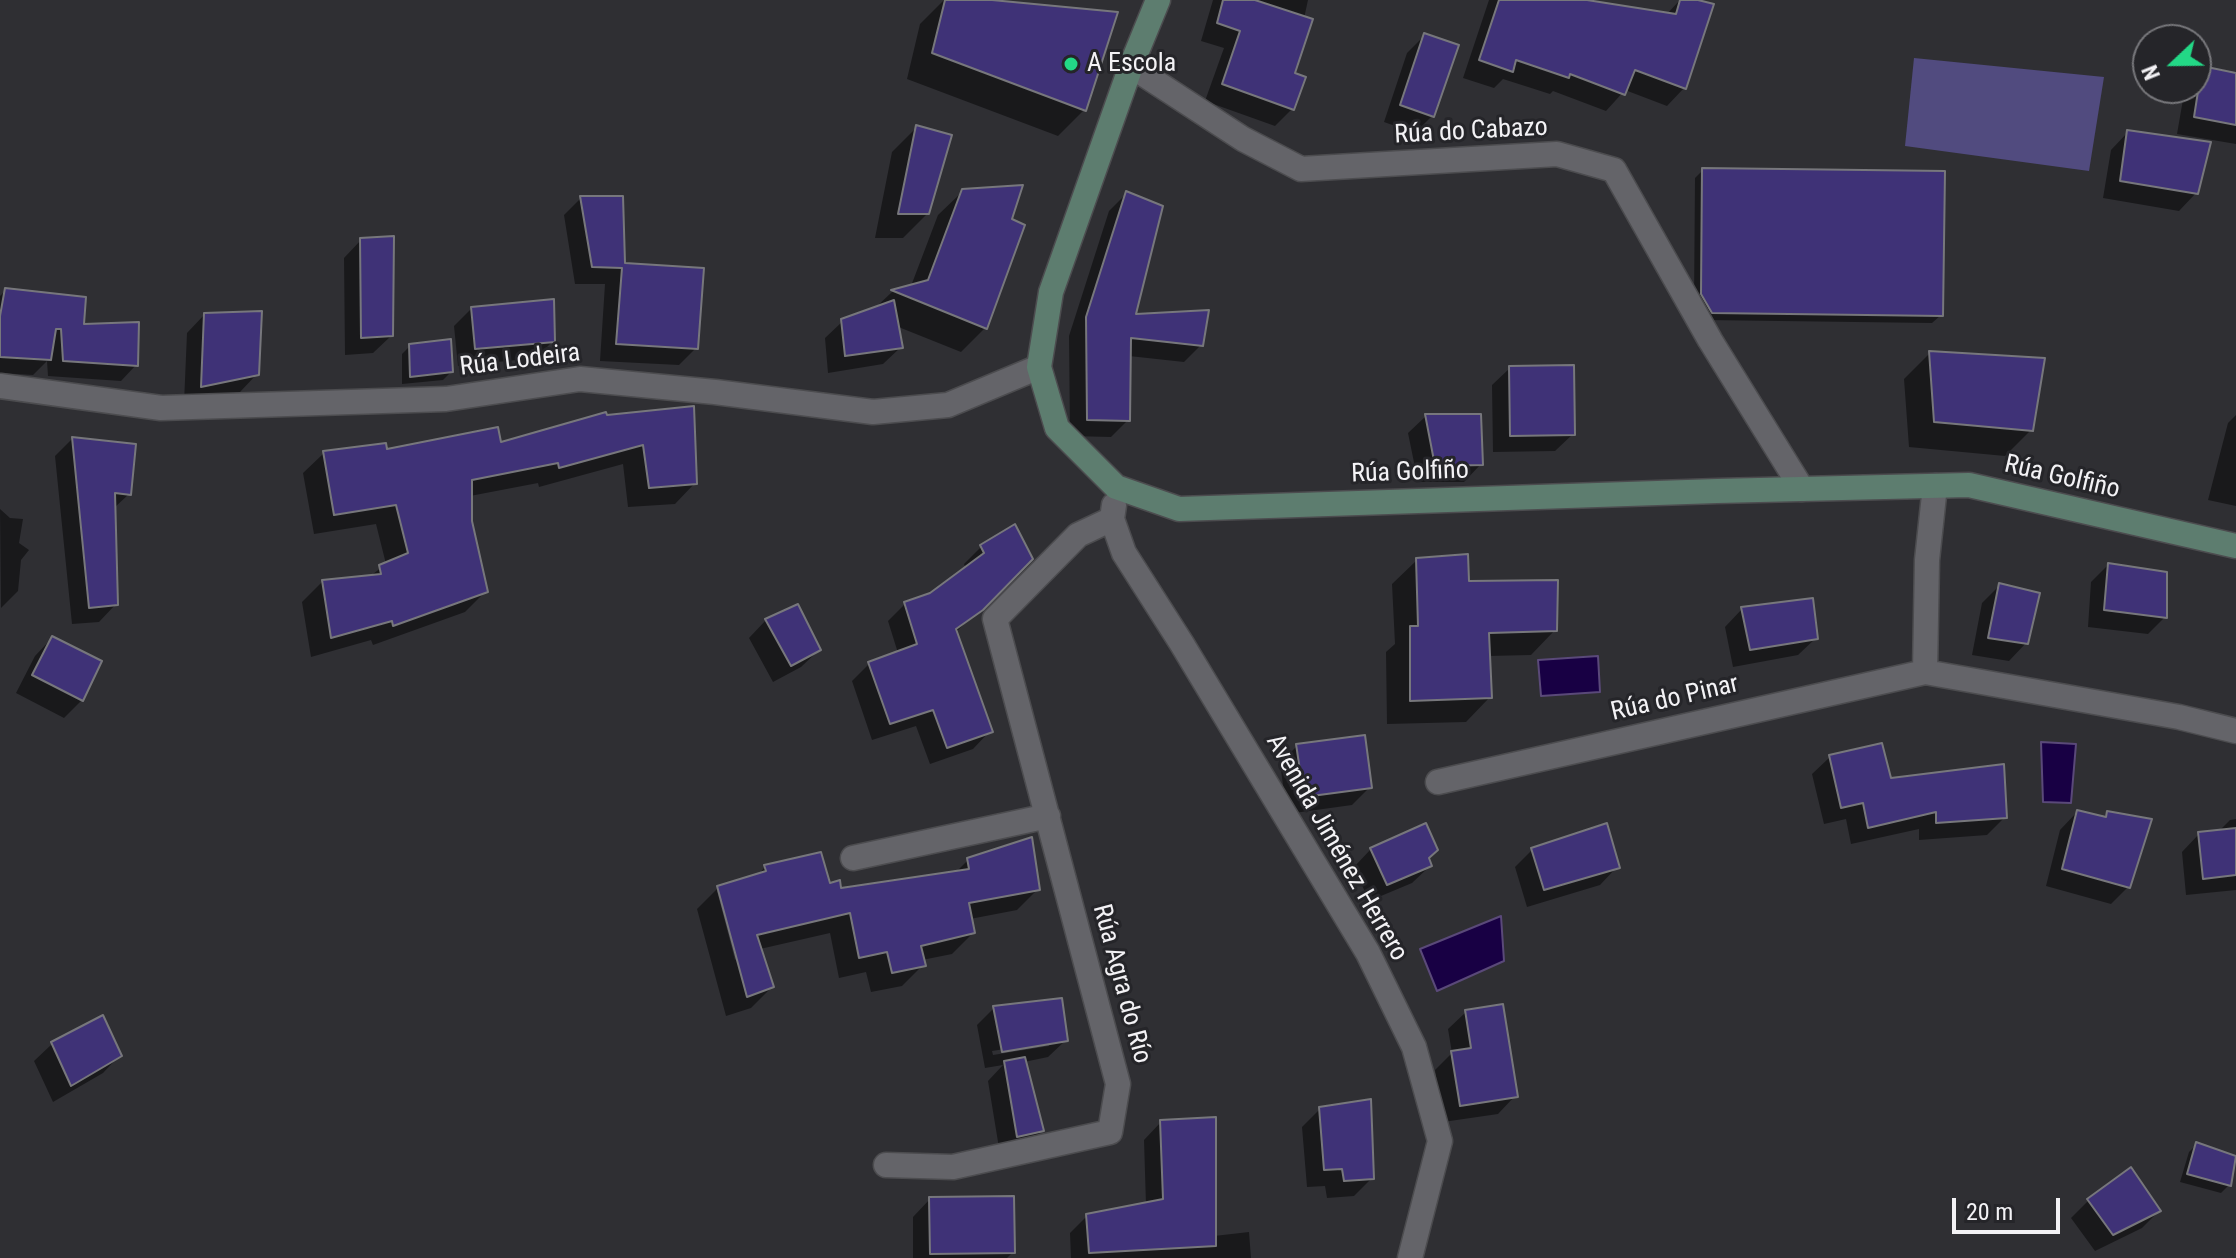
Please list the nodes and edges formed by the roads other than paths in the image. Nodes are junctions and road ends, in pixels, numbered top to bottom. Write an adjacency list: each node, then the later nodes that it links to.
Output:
1 (1158, 0): 2 (main road, Rúa Golfiño)
2 (1131, 66): 3 (main road, Rúa Golfiño); 7 (street, Rúa do Cabazo)
3 (1039, 367): 4 (street, Rúa Lodeira); 6 (main road, Rúa Golfiño)
4 (0, 386)
5 (1935, 486): 7 (main road, Rúa Golfiño); 9 (main road, Rúa Golfiño); 10 (street)
6 (1116, 487): 7 (main road, Rúa Golfiño); 8 (street, Avenida Jiménez Herrero)
7 (1802, 489)
8 (1112, 519): 13 (street, Rúa Agra do Río); 16 (street, Avenida Jiménez Herrero)
9 (2236, 546)
10 (1925, 672): 11 (street, Rúa do Pinar); 12 (street, Rúa do Pinar)
11 (2236, 731)
12 (1438, 782)
13 (1048, 816): 14 (street); 15 (street, Rúa Agra do Río)
14 (853, 858)
15 (886, 1165)
16 (1410, 1258)

